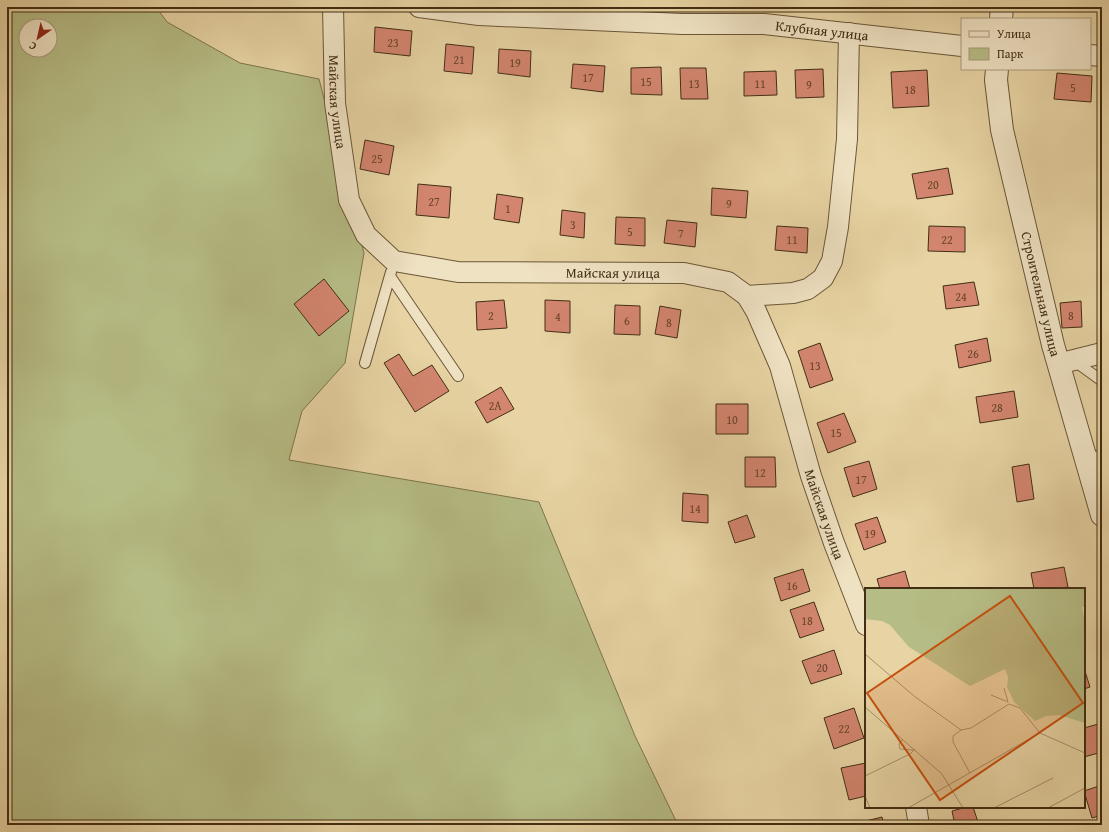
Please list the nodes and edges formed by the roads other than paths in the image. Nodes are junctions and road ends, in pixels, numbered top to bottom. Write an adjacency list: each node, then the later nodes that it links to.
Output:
1 (333, 7): 10 (street, Майская улица)
2 (419, 7): 5 (street, Клубная улица)
3 (1002, 7): 4 (street)
4 (1001, 18)
5 (849, 33): 6 (street, Клубная улица); 11 (street)
6 (961, 46)
7 (1091, 55): 8 (street)
8 (1102, 56)
9 (997, 70): 13 (street, Строительная улица)
10 (392, 268): 11 (street, Майская улица); 14 (lane); 15 (lane)
11 (747, 296): 19 (street, Майская улица)
12 (1102, 353): 13 (street)
13 (1065, 362): 16 (lane); 17 (street, Строительная улица)
14 (365, 363)
15 (458, 376)
16 (1102, 381)
17 (1094, 457): 18 (street, Строительная улица)
18 (1102, 515)
19 (865, 622)
20 (916, 808): 21 (street)
21 (919, 825)

